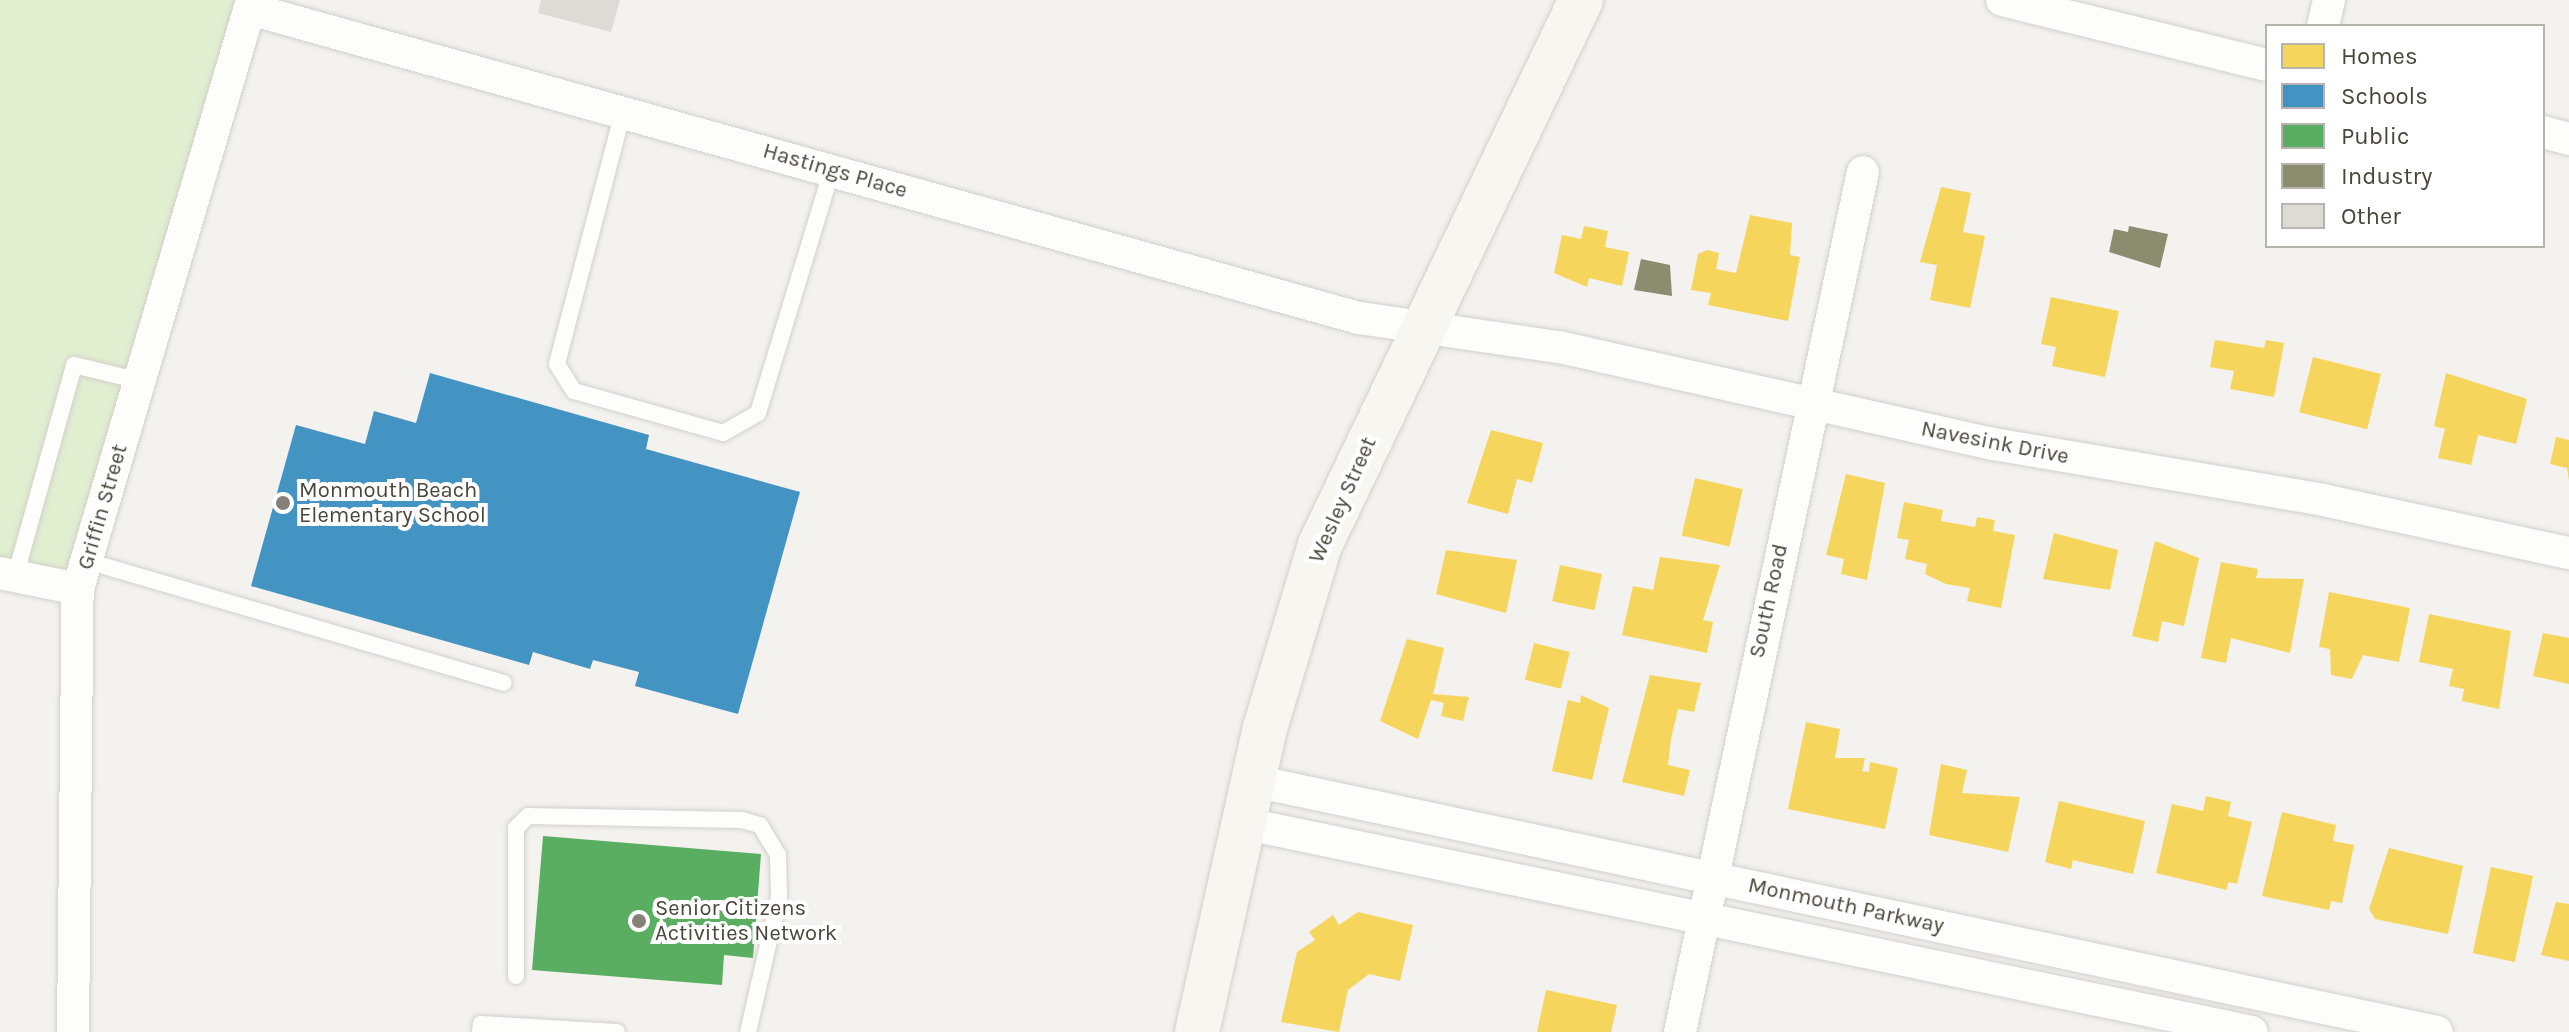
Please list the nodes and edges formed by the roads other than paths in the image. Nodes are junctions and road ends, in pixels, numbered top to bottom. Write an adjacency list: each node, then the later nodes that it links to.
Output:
1 (1581, 0): 12 (street, Wesley Street)
2 (2002, 0): 6 (street)
3 (2329, 0): 5 (street)
4 (251, 4): 7 (street, Hastings Place); 13 (street, Griffin Street)
5 (2323, 24)
6 (2265, 65)
7 (623, 112): 10 (street, Hastings Place); 10 (lane)
8 (2545, 133): 9 (street)
9 (2569, 139)
10 (832, 170): 12 (street, Hastings Place)
11 (1863, 172): 14 (street, South Road)
12 (1422, 326): 14 (street, Navesink Drive); 19 (street, Wesley Street)
13 (140, 381): 16 (lane); 17 (street, Griffin Street)
14 (1810, 406): 15 (street, Navesink Drive); 21 (street, South Road)
15 (2569, 553)
16 (8, 575): 17 (street)
17 (82, 575): 18 (lane); 26 (street, Griffin Street)
18 (503, 683)
19 (1254, 781): 20 (street, Wesley Street); 21 (street, Monmouth Parkway)
20 (1242, 823): 22 (street, Monmouth Parkway); 30 (street, Wesley Street)
21 (1712, 879): 22 (street, South Road); 23 (street, Monmouth Parkway)
22 (1704, 916): 25 (street, Monmouth Parkway); 31 (street, South Road)
23 (2038, 947): 25 (street); 33 (street, Monmouth Parkway)
24 (516, 976): 29 (lane)
25 (2032, 985): 32 (street, Monmouth Parkway)
26 (73, 1032)
27 (480, 1032): 28 (lane)
28 (617, 1032)
29 (748, 1032)
30 (1197, 1032)
31 (1680, 1032)
32 (2252, 1032)
33 (2437, 1032)

